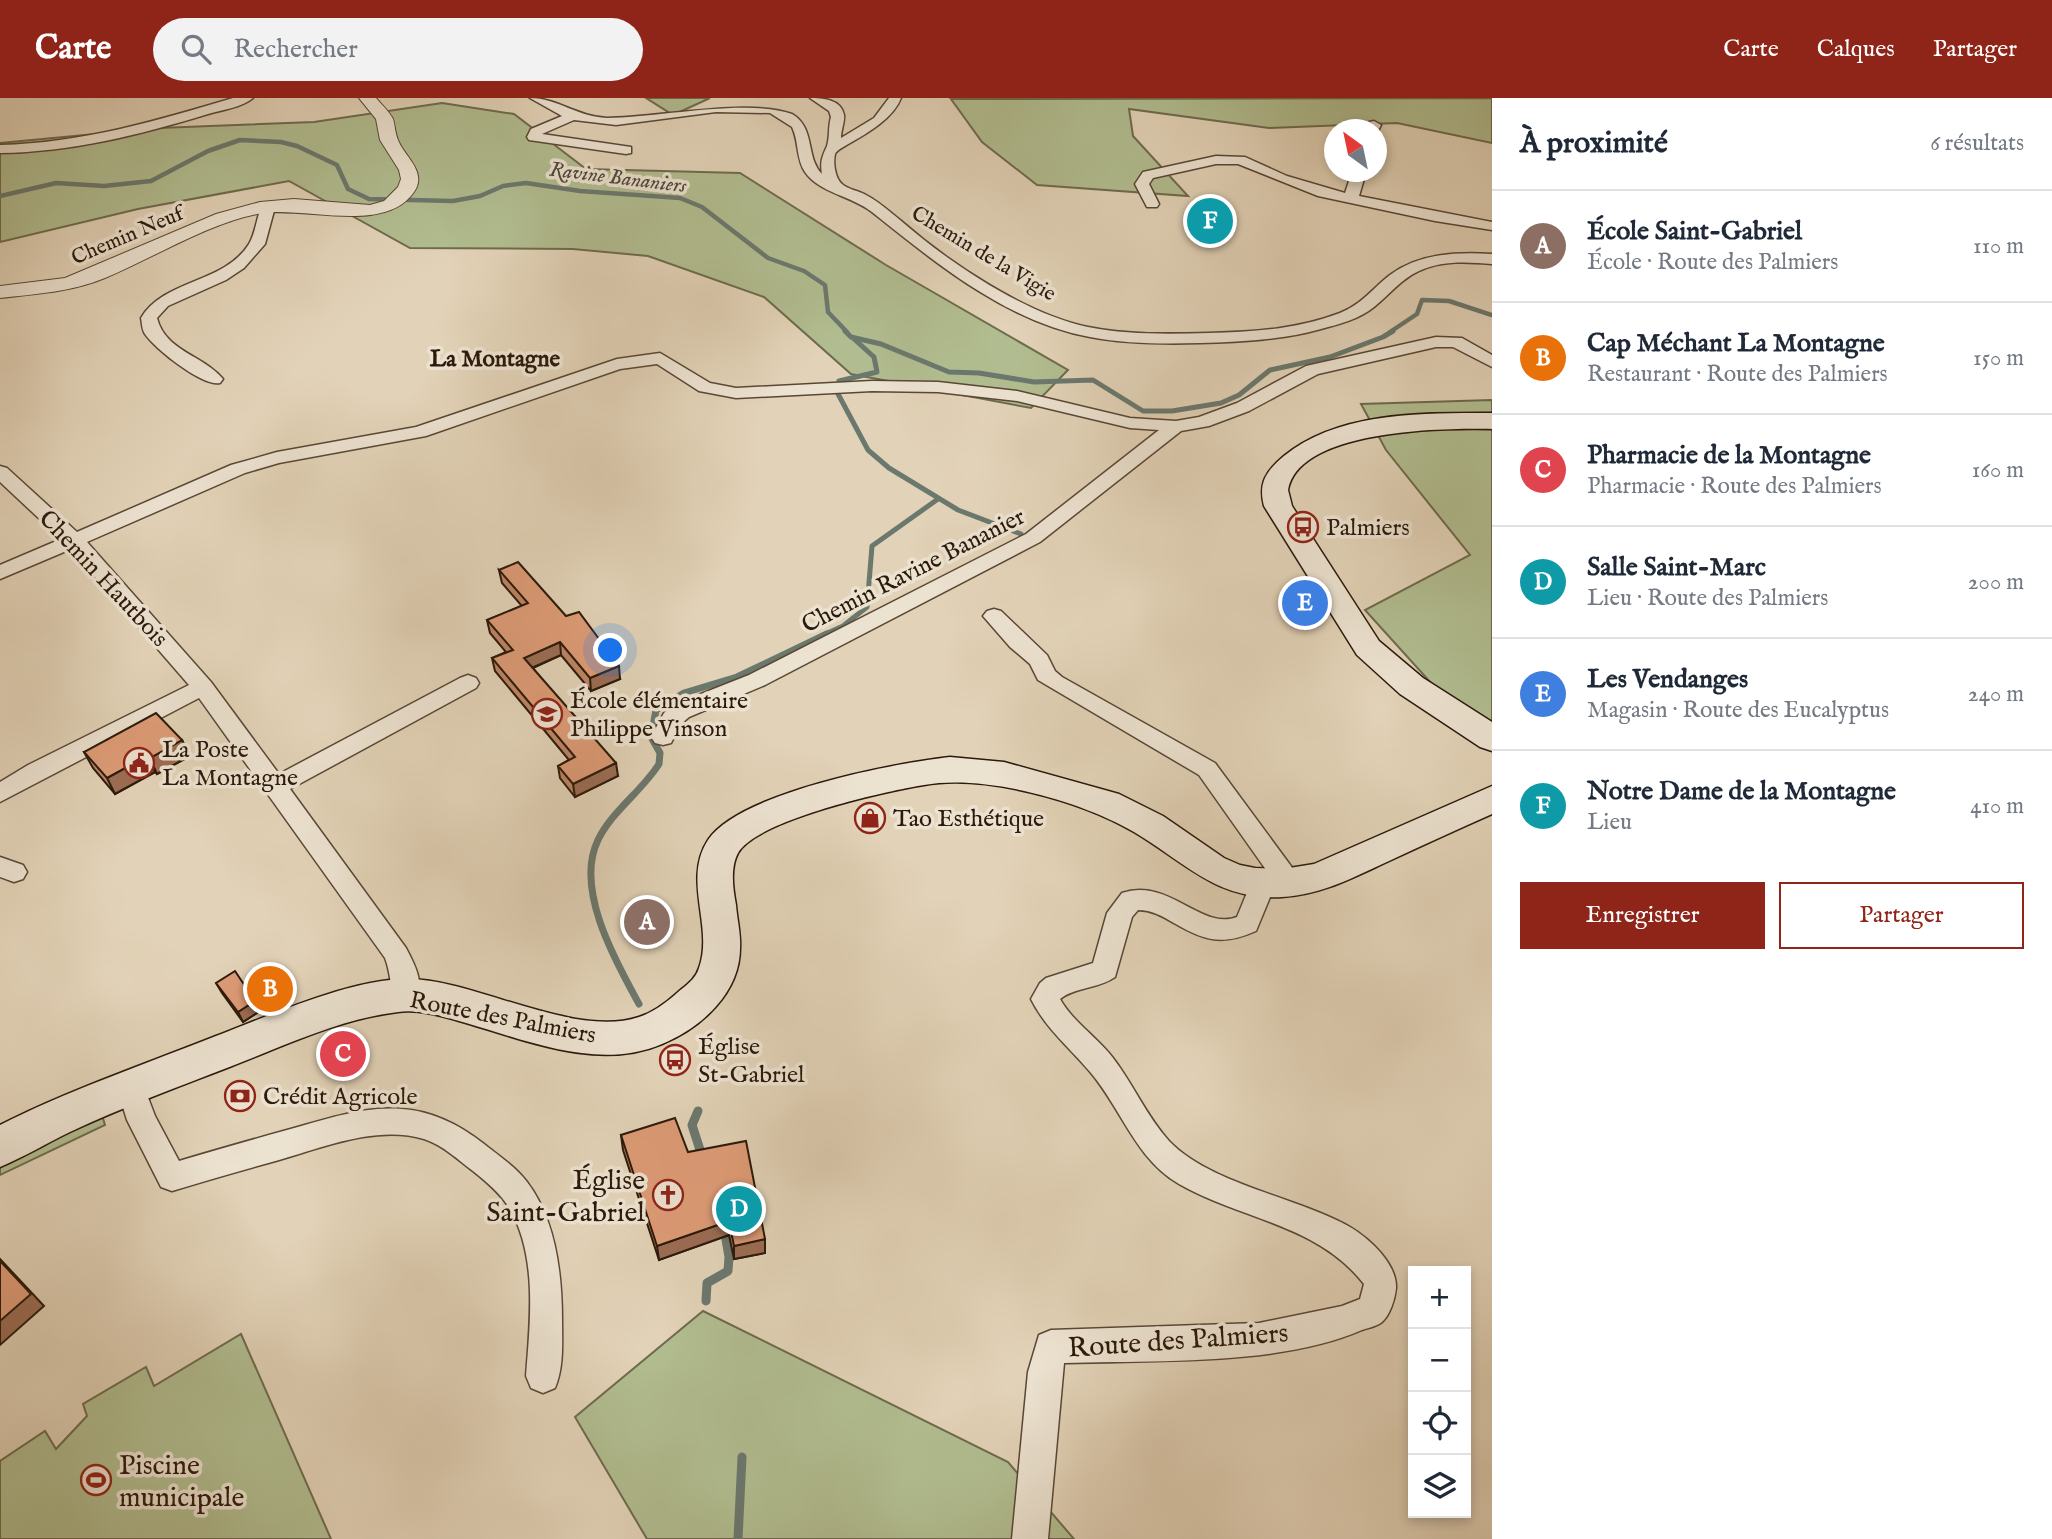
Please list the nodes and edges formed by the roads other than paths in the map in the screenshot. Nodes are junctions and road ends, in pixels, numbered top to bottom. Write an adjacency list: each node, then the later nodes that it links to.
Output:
1 (247, 98): 8 (street)
2 (367, 98): 14 (street)
3 (536, 98): 6 (street, Chemin de la Vigie)
4 (816, 98): 7 (street)
5 (895, 98): 7 (street)
6 (573, 116): 9 (street); 11 (street, Chemin de la Vigie)
7 (834, 145): 11 (street)
8 (0, 149)
9 (626, 150)
10 (1356, 182): 12 (street)
11 (836, 187): 16 (street, Chemin de la Vigie)
12 (1351, 198): 13 (street); 15 (street)
13 (1152, 204)
14 (268, 206): 17 (street, Chemin Neuf); 19 (street)
15 (1492, 226)
16 (1492, 259)
17 (0, 292)
18 (1492, 362): 21 (street)
19 (214, 379)
20 (1492, 421): 29 (main road)
21 (1176, 426): 23 (street); 28 (street, Chemin Ravine Bananier)
22 (0, 472): 23 (street, Chemin Hautbois)
23 (75, 541): 24 (street); 27 (street, Chemin Hautbois)
24 (0, 573)
25 (993, 616): 33 (street)
26 (468, 683): 30 (street)
27 (203, 687): 30 (street, Chemin Hautbois); 31 (street)
28 (663, 737)
29 (1492, 739)
30 (276, 786): 34 (street, Chemin Hautbois)
31 (0, 793)
32 (1492, 799): 33 (main road, Route des Palmiers)
33 (1276, 884): 34 (main road, Route des Palmiers); 38 (street, Route des Palmiers)
34 (406, 995): 35 (main road, Route des Palmiers)
35 (131, 1088): 36 (main road, Route des Palmiers); 37 (street)
36 (0, 1147)
37 (543, 1376)
38 (1030, 1539)

